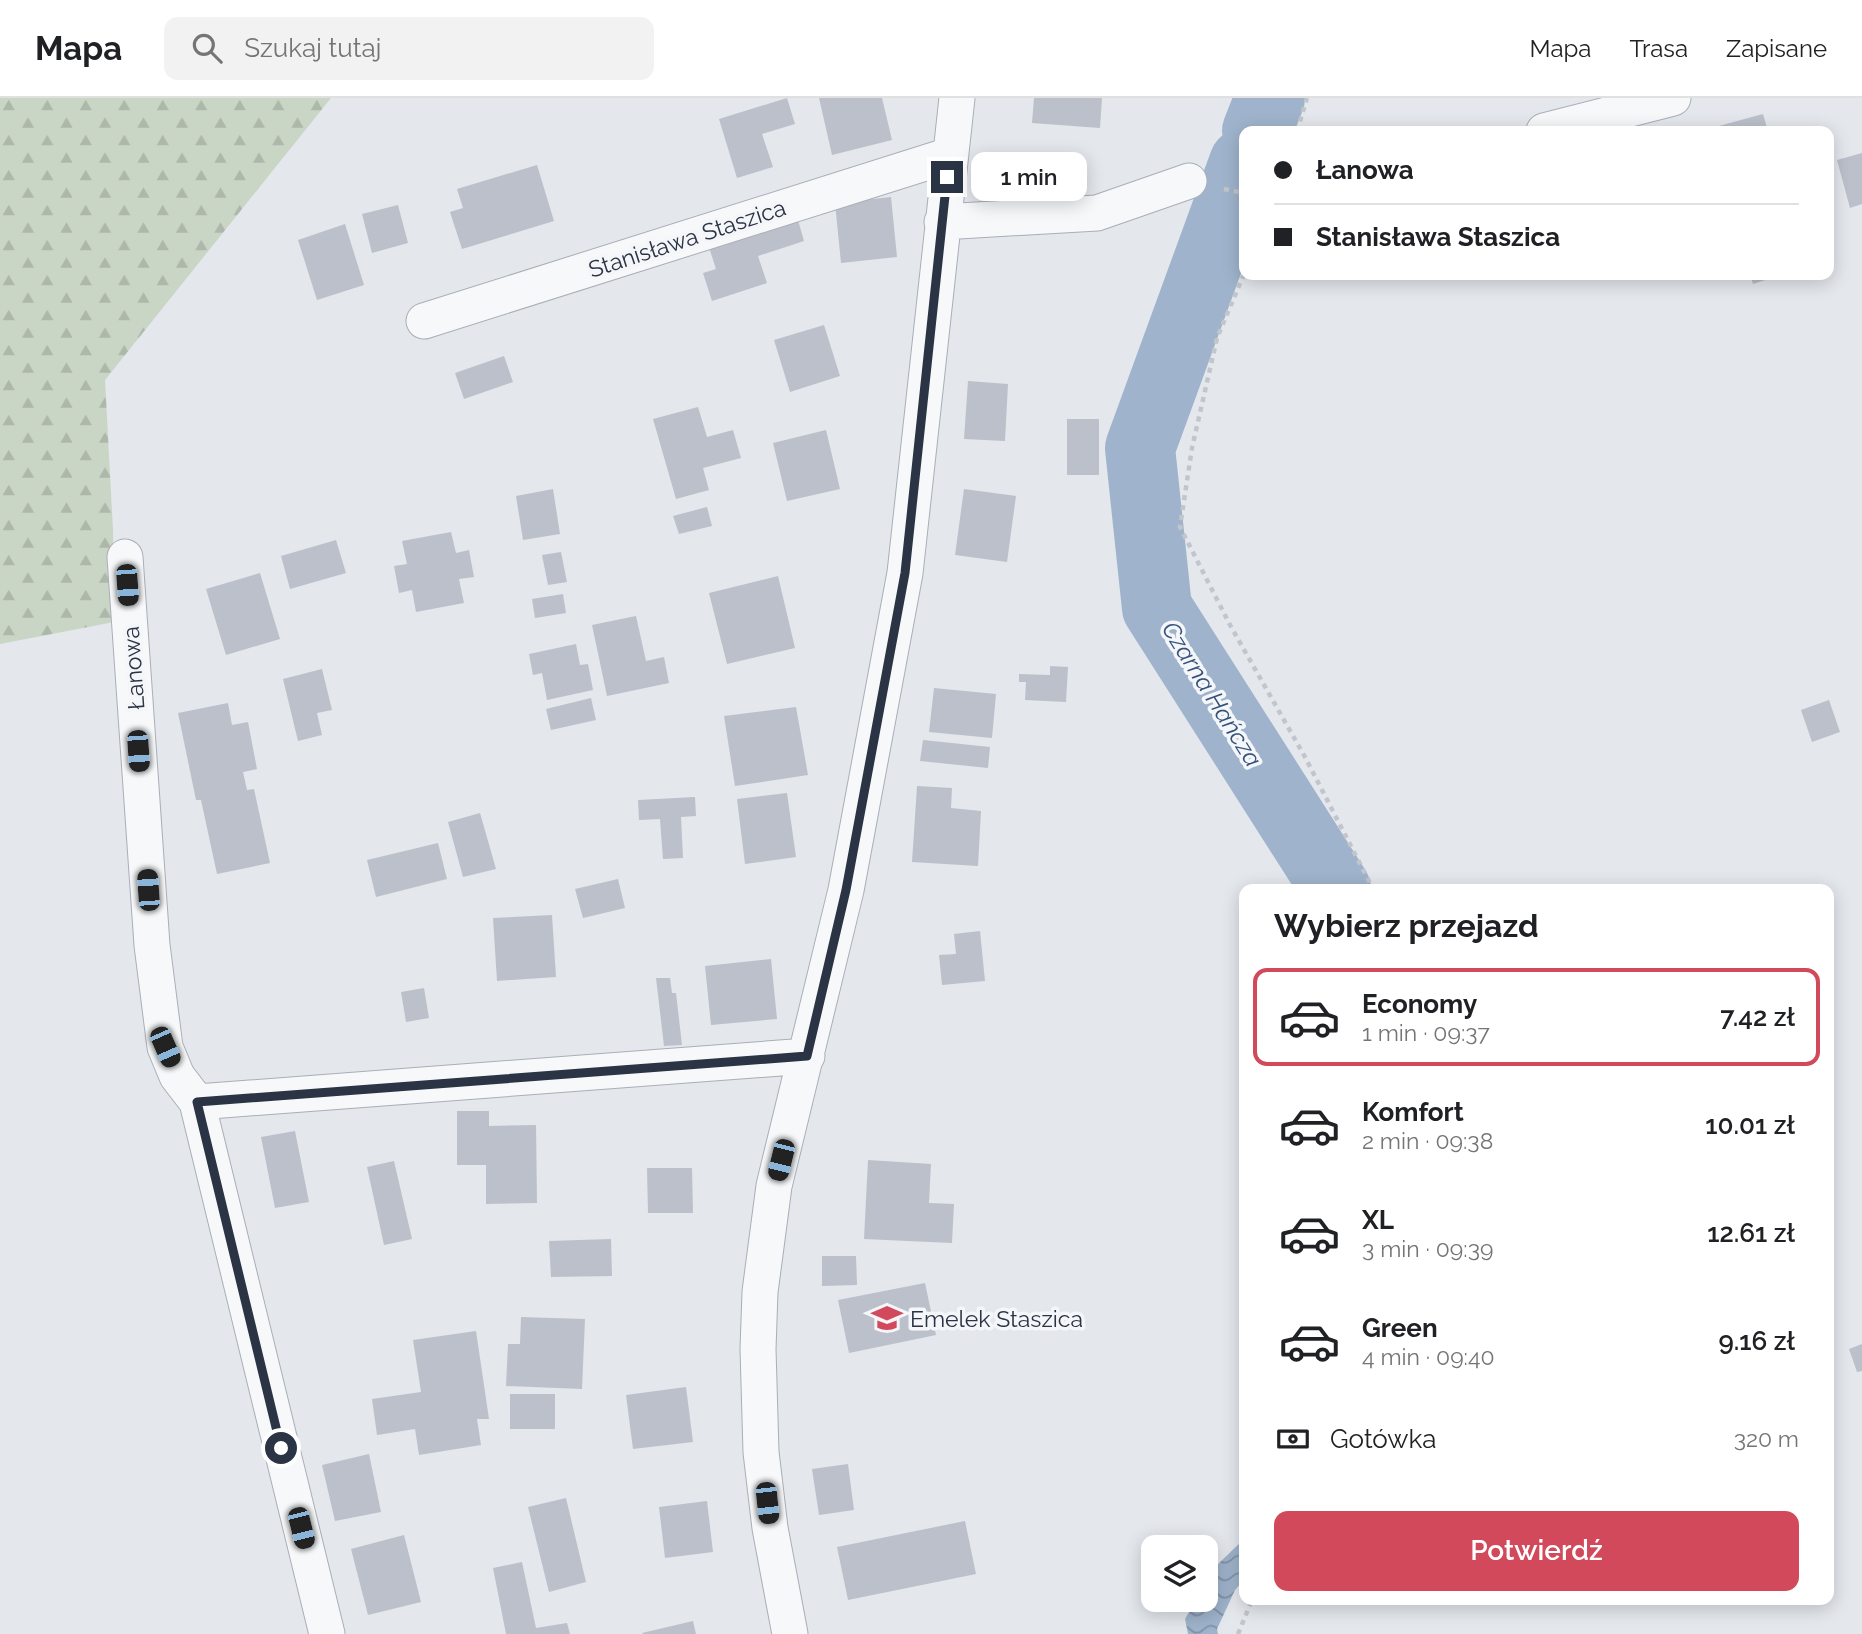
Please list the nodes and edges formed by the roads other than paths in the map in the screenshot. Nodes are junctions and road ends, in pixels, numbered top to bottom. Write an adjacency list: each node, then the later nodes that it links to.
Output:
1 (957, 98): 4 (street)
2 (1673, 98): 3 (street)
3 (1564, 126)
4 (950, 155): 6 (street); 7 (street, Stanisława Staszica)
5 (1189, 181): 6 (street)
6 (942, 222): 9 (street)
7 (424, 321)
8 (125, 557): 10 (street, Łanowa)
9 (807, 1056): 10 (street); 12 (street)
10 (197, 1102): 11 (street, Łanowa)
11 (327, 1634)
12 (790, 1634)

